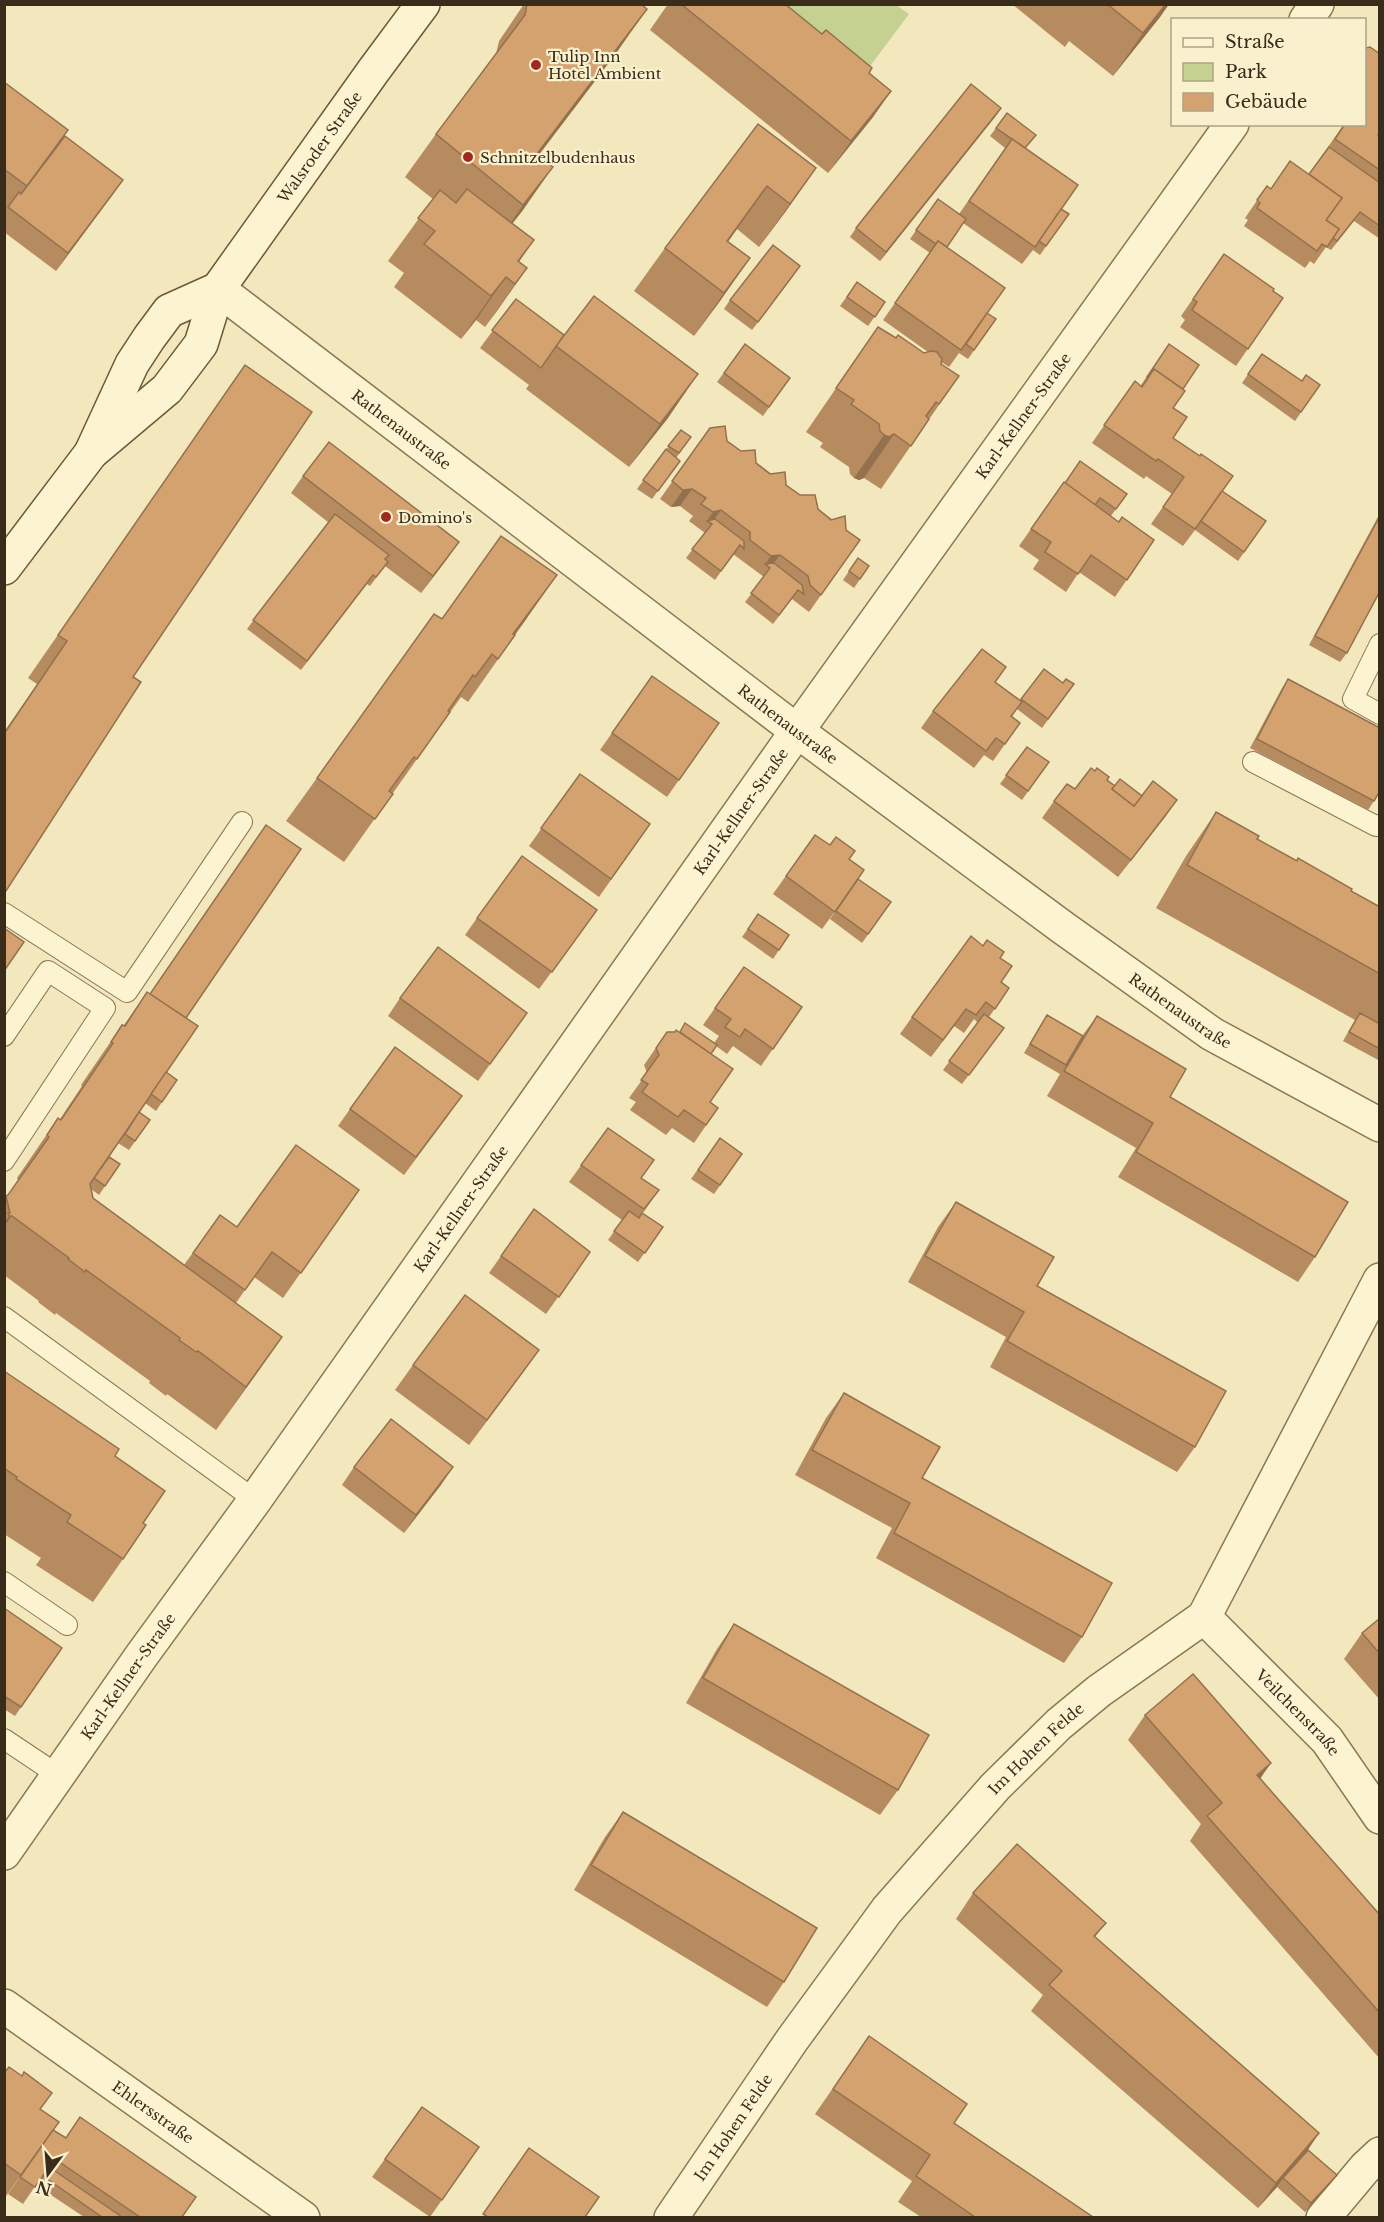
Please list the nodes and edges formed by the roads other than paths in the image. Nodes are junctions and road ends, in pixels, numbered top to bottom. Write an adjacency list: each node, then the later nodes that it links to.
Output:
1 (423, 4): 5 (street, Walsroder Straße)
2 (1317, 4): 3 (street)
3 (1307, 18)
4 (1231, 126): 10 (street, Karl-Kellner-Straße)
5 (218, 289): 6 (street, Walsroder Straße); 6 (street, Walsroder Straße); 10 (street, Rathenaustraße)
6 (91, 453): 7 (street, Walsroder Straße)
7 (4, 568)
8 (1380, 644): 9 (lane)
9 (1380, 714)
10 (797, 731): 16 (street, Rathenaustraße); 20 (street, Karl-Kellner-Straße)
11 (1253, 762): 13 (lane)
12 (242, 822): 14 (lane)
13 (1380, 825)
14 (4, 913)
15 (4, 1036): 17 (lane)
16 (1380, 1125)
17 (4, 1161)
18 (1380, 1280): 22 (street, Im Hohen Felde)
19 (4, 1317): 20 (lane)
20 (255, 1500): 25 (street, Karl-Kellner-Straße)
21 (4, 1582): 23 (lane)
22 (1204, 1617): 26 (street, Veilchenstraße); 31 (street, Im Hohen Felde)
23 (67, 1625)
24 (4, 1739): 25 (lane)
25 (58, 1775): 27 (street, Karl-Kellner-Straße)
26 (1380, 1817)
27 (4, 1853)
28 (4, 2006): 30 (street, Ehlersstraße)
29 (1380, 2154): 32 (street)
30 (303, 2217)
31 (671, 2217)
32 (1323, 2217)

